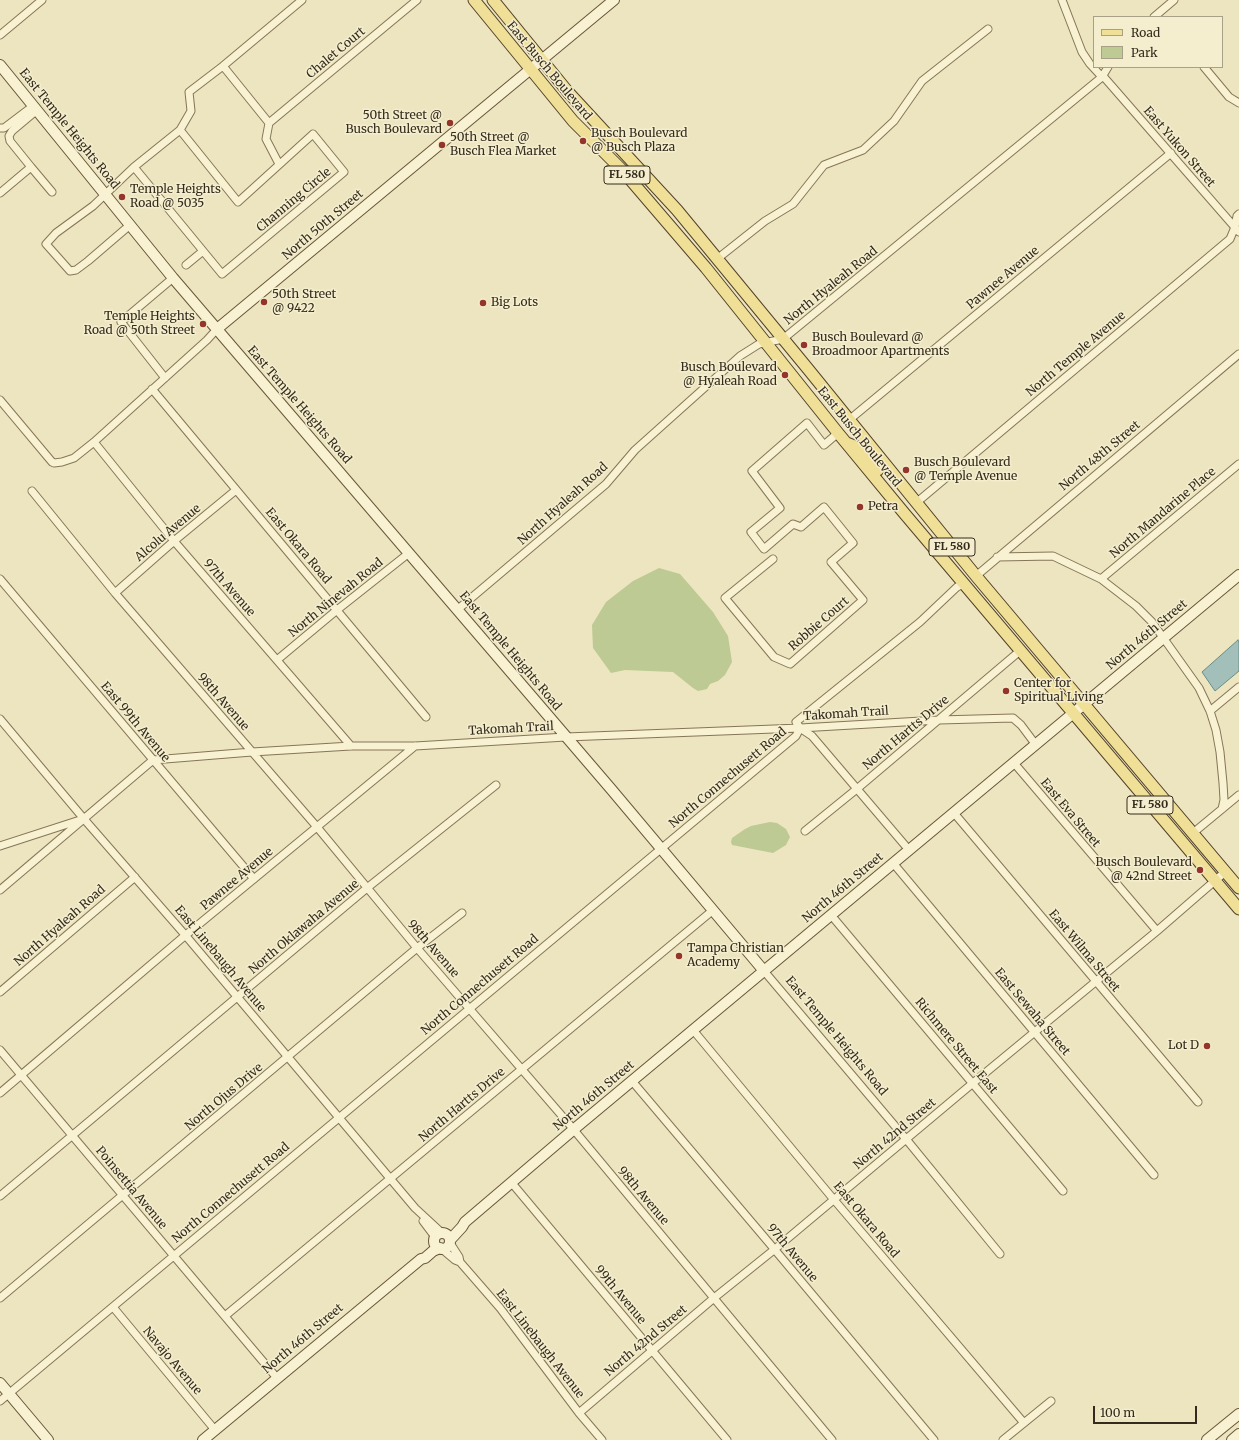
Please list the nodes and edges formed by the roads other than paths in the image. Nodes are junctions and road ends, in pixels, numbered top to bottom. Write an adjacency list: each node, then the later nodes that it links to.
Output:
1 (42, 0): 11 (street)
2 (302, 0): 14 (street)
3 (417, 0): 23 (street, Chalet Court)
4 (474, 0): 19 (main road, East Busch Boulevard / FL 580)
5 (492, 0): 12 (main road, East Busch Boulevard / FL 580)
6 (614, 0): 12 (street, North 50th Street)
7 (1062, 0): 15 (street, East Yukon Street)
8 (1174, 0): 9 (street)
9 (1159, 16)
10 (988, 29): 39 (street)
11 (0, 35)
12 (541, 60): 19 (street, North 50th Street); 34 (main road, East Busch Boulevard / FL 580)
13 (0, 65): 22 (street, East Temple Heights Road)
14 (223, 66): 23 (street); 25 (street)
15 (1093, 67)
16 (1094, 68): 20 (street, East Yukon Street)
17 (1108, 68): 20 (street, North Hyaleah Road)
18 (1205, 68): 21 (street)
19 (530, 70): 30 (main road, East Busch Boulevard / FL 580); 42 (street, North 50th Street)
20 (1103, 77): 26 (street, East Yukon Street); 43 (street, North Hyaleah Road)
21 (1239, 103)
22 (35, 108): 24 (street); 28 (street); 33 (street, East Temple Heights Road)
23 (269, 123): 27 (street)
24 (0, 128)
25 (180, 130): 27 (street, Channing Circle); 29 (street)
26 (1171, 153): 37 (street, East Yukon Street); 49 (street, Pawnee Avenue)
27 (279, 164): 38 (street, Channing Circle)
28 (31, 167): 31 (street); 32 (street)
29 (134, 167): 33 (street); 38 (street)
30 (622, 170): 34 (main road); 44 (main road, East Busch Boulevard / FL 580)
31 (52, 192)
32 (0, 194)
33 (105, 194): 36 (street, East Temple Heights Road); 36 (street)
34 (677, 210): 39 (main road, East Busch Boulevard / FL 580)
35 (1239, 214): 37 (street, North Temple Avenue)
36 (130, 225): 41 (street, East Temple Heights Road)
37 (1237, 229): 56 (street, North Temple Avenue)
38 (203, 251): 40 (street)
39 (717, 259): 43 (main road, East Busch Boulevard / FL 580)
40 (186, 265)
41 (173, 278): 42 (street, East Temple Heights Road); 46 (street)
42 (217, 329): 46 (street, North 50th Street); 59 (street, East Temple Heights Road)
43 (783, 339): 44 (street, North Hyaleah Road); 49 (main road, East Busch Boulevard / FL 580)
44 (766, 342): 50 (main road, East Busch Boulevard / FL 580); 70 (street, North Hyaleah Road)
45 (1239, 354): 60 (street, North 48th Street)
46 (165, 378): 47 (street, North 50th Street)
47 (152, 389): 51 (street, North 50th Street); 54 (street, East Okara Road)
48 (0, 400): 51 (street, North 50th Street)
49 (849, 420): 56 (main road, East Busch Boulevard / FL 580)
50 (838, 433): 52 (main road, East Busch Boulevard / FL 580); 61 (street, Robbie Court)
51 (94, 442): 58 (street, 97th Avenue)
52 (846, 443): 56 (main road); 57 (main road, East Busch Boulevard / FL 580)
53 (1239, 464): 66 (street, North Mandarine Place)
54 (236, 490): 58 (street, Alcolu Avenue); 69 (street, East Okara Road)
55 (32, 491): 68 (street, 98th Avenue)
56 (916, 503): 62 (main road, East Busch Boulevard / FL 580)
57 (904, 513): 62 (main road); 67 (main road, East Busch Boulevard / FL 580)
58 (174, 541): 68 (street, Alcolu Avenue); 74 (street, 97th Avenue)
59 (409, 553): 69 (street, North Ninevah Road); 70 (street, East Temple Heights Road)
60 (997, 557): 64 (street, North 48th Street); 66 (street)
61 (773, 559)
62 (966, 564): 64 (main road, East Busch Boulevard / FL 580)
63 (1239, 575): 72 (street, North 46th Street)
64 (976, 576): 71 (main road, East Busch Boulevard / FL 580)
65 (0, 579): 88 (street, East 99th Avenue)
66 (1101, 579): 72 (street)
67 (963, 584): 71 (main road); 73 (main road, East Busch Boulevard / FL 580); 82 (street, North Connechusett Road)
68 (115, 593): 87 (street, 98th Avenue)
69 (337, 610): 74 (street, North Ninevah Road); 79 (street, East Okara Road)
70 (457, 610): 83 (street, East Temple Heights Road)
71 (1020, 628): 76 (main road, East Busch Boulevard / FL 580)
72 (1164, 639): 76 (street, North 46th Street); 77 (street)
73 (1021, 650): 78 (main road, East Busch Boulevard / FL 580); 81 (street, North Hartts Drive)
74 (277, 660): 85 (street, 97th Avenue)
75 (1239, 687): 77 (street)
76 (1085, 704): 78 (street, North 46th Street); 98 (main road, East Busch Boulevard / FL 580)
77 (1210, 712): 93 (street)
78 (1074, 713): 84 (street, North 46th Street); 106 (main road, East Busch Boulevard / FL 580)
79 (426, 717)
80 (0, 719): 95 (street, East Linebaugh Avenue)
81 (939, 720): 82 (street, Takomah Trail); 84 (street, Takomah Trail); 91 (street, North Hartts Drive)
82 (800, 728): 83 (street, Takomah Trail); 91 (street); 100 (street, North Connechusett Road)
83 (566, 737): 86 (street, Takomah Trail); 100 (street, East Temple Heights Road)
84 (1036, 745): 89 (street, North 46th Street)
85 (350, 746): 86 (street, Takomah Trail); 87 (street, Takomah Trail)
86 (415, 746): 96 (street, Pawnee Avenue)
87 (252, 752): 88 (street, Takomah Trail); 96 (street, 98th Avenue)
88 (153, 760): 95 (street); 105 (street, East 99th Avenue)
89 (1014, 764): 94 (street, North 46th Street); 114 (street, East Eva Street)
90 (496, 785): 107 (street, North Oklawaha Avenue)
91 (858, 788): 97 (street, North Hartts Drive); 101 (street)
92 (1239, 795): 93 (street)
93 (1222, 809): 98 (street)
94 (954, 813): 101 (street, North 46th Street); 118 (street, East Wilma Street)
95 (84, 819): 99 (street); 104 (street, East Linebaugh Avenue); 109 (street)
96 (317, 827): 105 (street, Pawnee Avenue); 107 (street, 98th Avenue)
97 (805, 831)
98 (1193, 833): 103 (main road, East Busch Boulevard / FL 580)
99 (0, 846)
100 (661, 849): 111 (street, East Temple Heights Road); 121 (street, North Connechusett Road)
101 (909, 850): 102 (street, North 46th Street)
102 (893, 863): 113 (street, North 46th Street); 123 (street, East Sewaha Street)
103 (1225, 872): 106 (street, North 42nd Street); 108 (main road, East Busch Boulevard / FL 580)
104 (135, 877): 115 (street, East Linebaugh Avenue); 119 (street, North Hyaleah Road)
105 (254, 879): 115 (street, Pawnee Avenue)
106 (1215, 881): 110 (main road, East Busch Boulevard / FL 580); 114 (street, North 42nd Street)
107 (367, 888): 116 (street, 98th Avenue); 120 (street, North Oklawaha Avenue)
108 (1239, 888)
109 (0, 890)
110 (1239, 909)
111 (712, 911): 117 (street, East Temple Heights Road); 126 (street, North Hartts Drive)
112 (462, 913): 116 (street, North Ojus Drive)
113 (831, 915): 117 (street, North 46th Street); 129 (street, Richmere Street East)
114 (1157, 931): 118 (street, North 42nd Street)
115 (186, 936): 120 (street, East Linebaugh Avenue); 127 (street, Pawnee Avenue)
116 (417, 948): 121 (street, 98th Avenue); 125 (street, North Ojus Drive)
117 (764, 971): 122 (street, North 46th Street); 135 (street, East Temple Heights Road)
118 (1095, 982): 123 (street, North 42nd Street); 131 (street, East Wilma Street)
119 (0, 992)
120 (238, 997): 125 (street, East Linebaugh Avenue); 134 (street, North Oklawaha Avenue)
121 (470, 1008): 126 (street, 98th Avenue); 132 (street, North Connechusett Road)
122 (694, 1030): 128 (street, North 46th Street); 142 (street, East Okara Road)
123 (1034, 1032): 129 (street, North 42nd Street); 136 (street, East Sewaha Street)
124 (0, 1050): 127 (street, Poinsettia Avenue)
125 (288, 1057): 132 (street, East Linebaugh Avenue); 140 (street, North Ojus Drive)
126 (522, 1070): 133 (street, 98th Avenue); 137 (street, North Hartts Drive)
127 (21, 1075): 130 (street, Pawnee Avenue); 134 (street, Poinsettia Avenue)
128 (632, 1081): 133 (street, North 46th Street); 144 (street, 97th Avenue)
129 (973, 1083): 135 (street, North 42nd Street); 139 (street, Richmere Street East)
130 (0, 1093)
131 (1198, 1102)
132 (338, 1118): 137 (street, East Linebaugh Avenue); 146 (street, North Connechusett Road)
133 (573, 1130): 138 (street, North 46th Street); 148 (street, 98th Avenue)
134 (72, 1135): 140 (street, Poinsettia Avenue); 141 (street, North Oklawaha Avenue)
135 (906, 1139): 142 (street, North 42nd Street); 145 (street, East Temple Heights Road)
136 (1154, 1175)
137 (390, 1179): 143 (street, East Linebaugh Avenue); 150 (street, North Hartts Drive)
138 (511, 1182): 143 (street, North 46th Street); 151 (street, 99th Avenue)
139 (1063, 1191)
140 (123, 1195): 146 (street, Poinsettia Avenue); 147 (street, North Ojus Drive)
141 (0, 1196)
142 (834, 1199): 144 (street, North 42nd Street); 159 (street, East Okara Road)
143 (442, 1240): 152 (street, North 46th Street); 157 (street, East Linebaugh Avenue)
144 (775, 1249): 148 (street, North 42nd Street); 167 (street, 97th Avenue)
145 (1000, 1254)
146 (174, 1256): 149 (street, North Connechusett Road); 150 (street, Poinsettia Avenue)
147 (0, 1298)
148 (714, 1298): 151 (street, North 42nd Street); 166 (street, 98th Avenue)
149 (113, 1307): 154 (street, North Connechusett Road); 160 (street, Navajo Avenue)
150 (225, 1316): 152 (street, Poinsettia Avenue)
151 (652, 1351): 157 (street, North 42nd Street); 165 (street, 99th Avenue)
152 (277, 1378): 160 (street, North 46th Street)
153 (0, 1383): 154 (street)
154 (9, 1394): 155 (street, North Connechusett Road); 162 (street)
155 (0, 1401)
156 (1051, 1401): 159 (street)
157 (579, 1412): 164 (street, East Linebaugh Avenue)
158 (1239, 1414): 169 (street)
159 (1024, 1423): 168 (street)
160 (215, 1430): 163 (street, North 46th Street)
161 (1239, 1434): 170 (street)
162 (48, 1440)
163 (203, 1440)
164 (602, 1440)
165 (727, 1440)
166 (832, 1440)
167 (934, 1440)
168 (1003, 1440)
169 (1207, 1440)
170 (1232, 1440)

